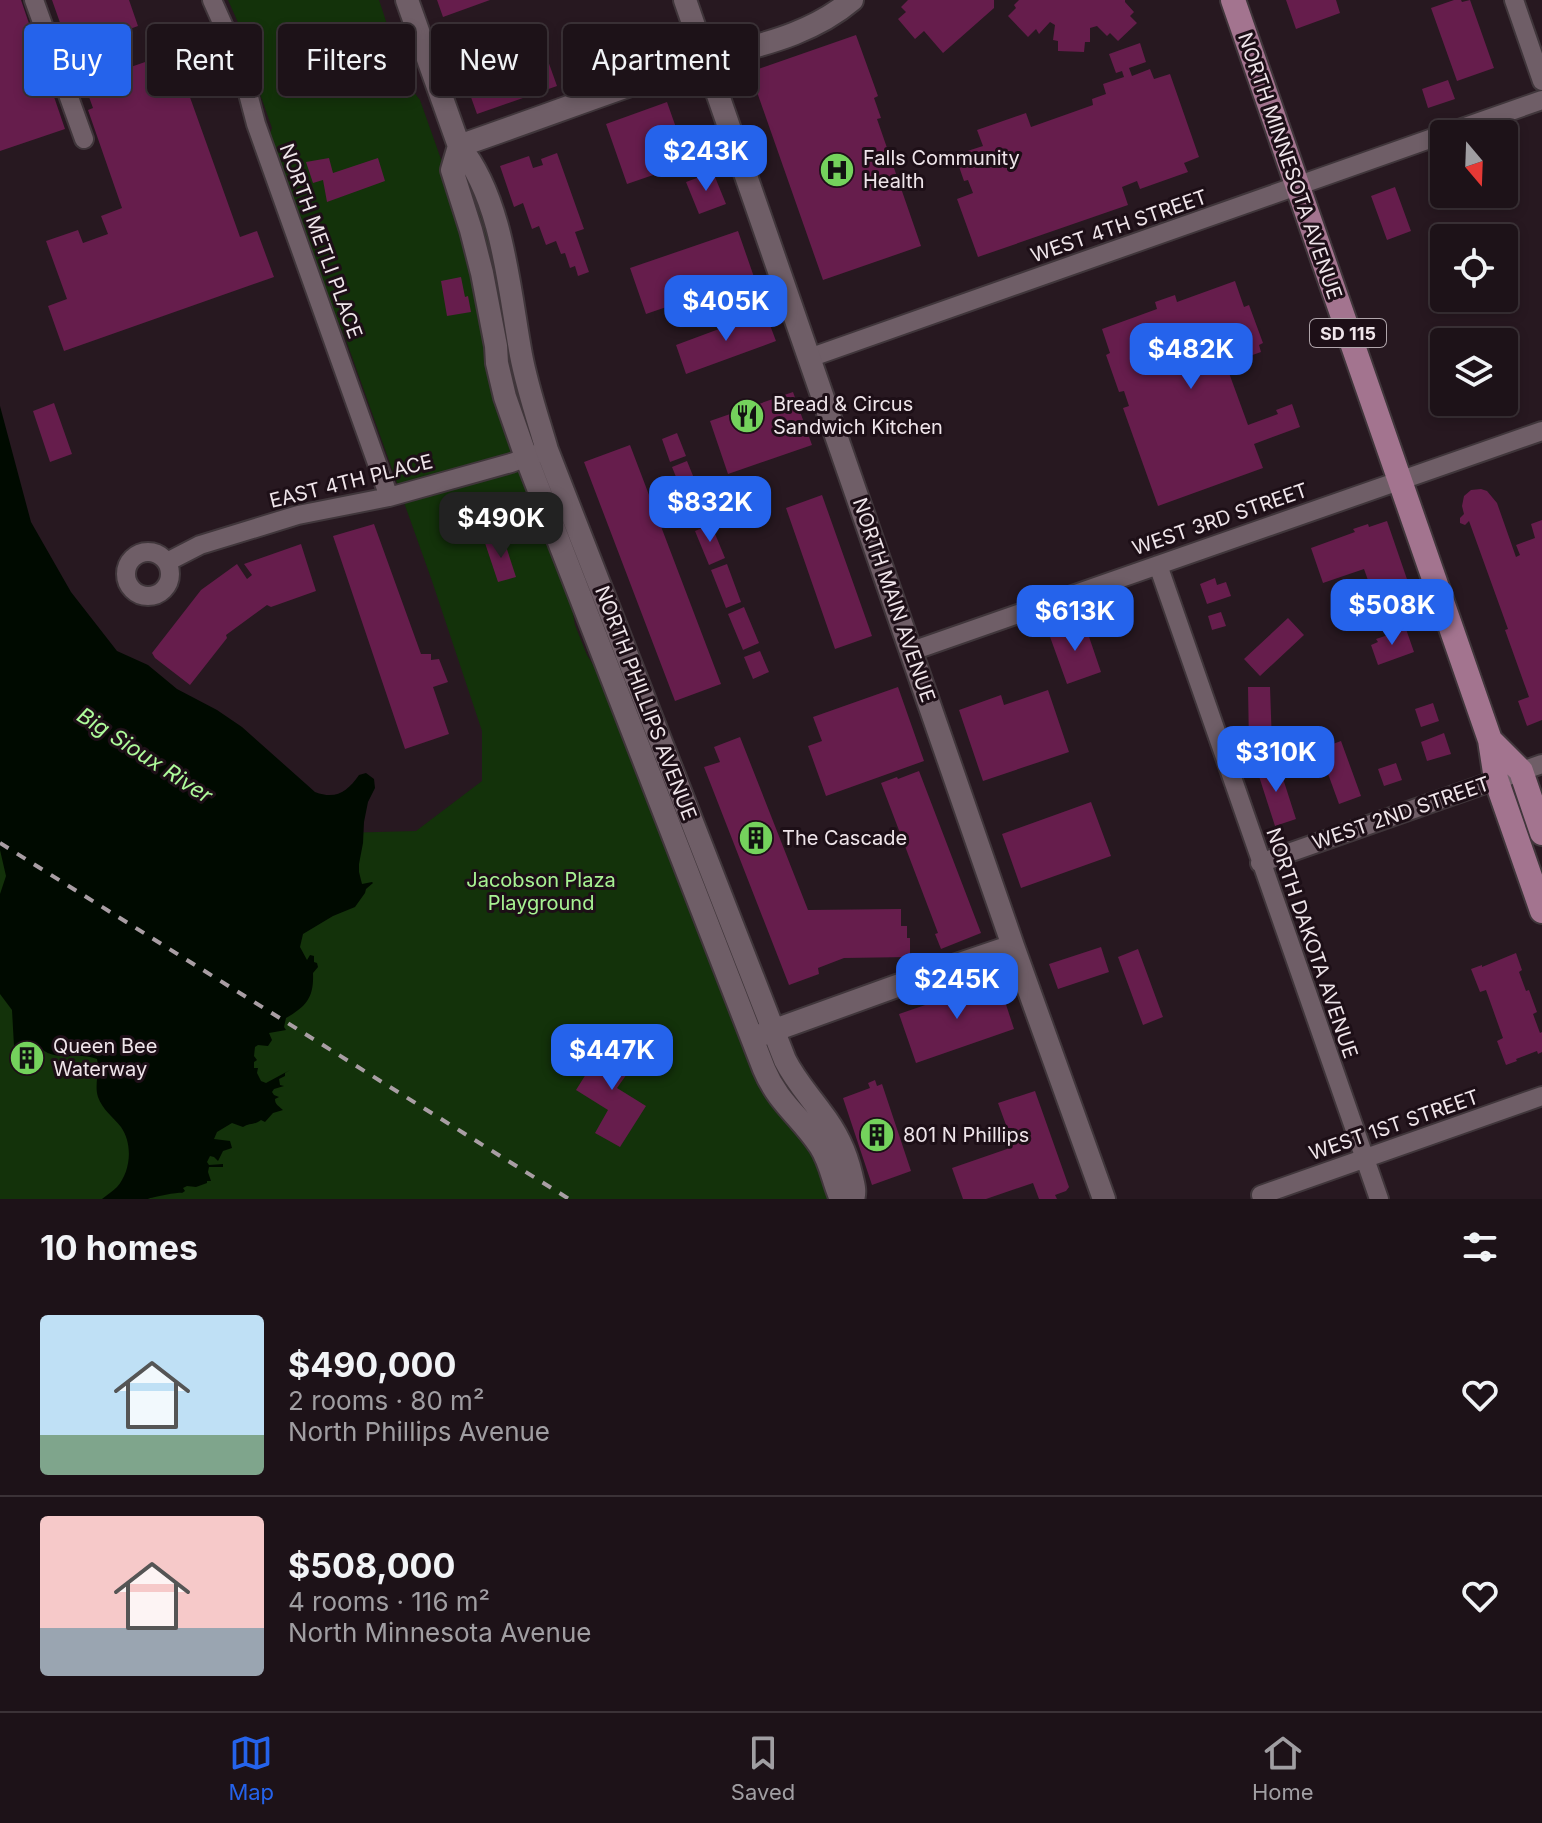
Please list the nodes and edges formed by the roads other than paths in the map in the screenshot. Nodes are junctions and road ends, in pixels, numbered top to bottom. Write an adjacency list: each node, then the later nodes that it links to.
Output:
1 (34, 0): 15 (street)
2 (212, 0): 23 (street, NORTH METLI PLACE)
3 (407, 0): 17 (street, NORTH PHILLIPS AVENUE)
4 (685, 0): 8 (street, NORTH MAIN AVENUE)
5 (852, 0): 9 (street)
6 (1233, 0): 18 (main road, NORTH MINNESOTA AVENUE / SD 115)
7 (1514, 0): 10 (street)
8 (693, 24)
9 (758, 46)
10 (1542, 81)
11 (603, 96): 17 (street)
12 (718, 96): 19 (street, NORTH MAIN AVENUE)
13 (1542, 100): 14 (street, WEST 4TH STREET)
14 (1484, 120)
15 (84, 139)
16 (1430, 139): 18 (street, WEST 4TH STREET)
17 (459, 146): 21 (street, NORTH PHILLIPS AVENUE)
18 (1297, 186): 19 (street, WEST 4TH STREET); 22 (main road, NORTH MINNESOTA AVENUE / SD 115)
19 (809, 358): 26 (street, NORTH MAIN AVENUE)
20 (1542, 431): 22 (street, WEST 3RD STREET)
21 (536, 454): 23 (street, EAST 4TH PLACE); 34 (street, NORTH PHILLIPS AVENUE)
22 (1399, 480): 25 (street, WEST 3RD STREET); 27 (main road, NORTH MINNESOTA AVENUE / SD 115)
23 (389, 497): 24 (street, EAST 4TH PLACE)
24 (167, 562)
25 (1158, 565): 26 (street, WEST 3RD STREET); 31 (street, NORTH DAKOTA AVENUE)
26 (912, 651): 33 (street, NORTH MAIN AVENUE)
27 (1490, 740): 28 (main road, NORTH MINNESOTA AVENUE / SD 115); 29 (main road, NORTH MINNESOTA AVENUE / SD 115)
28 (1531, 767): 29 (street, WEST 2ND STREET); 30 (main road, NORTH MINNESOTA AVENUE / SD 115)
29 (1496, 779): 31 (street, WEST 2ND STREET); 32 (main road, NORTH MINNESOTA AVENUE / SD 115)
30 (1542, 833)
31 (1260, 863): 36 (street, NORTH DAKOTA AVENUE)
32 (1542, 911)
33 (1013, 946): 34 (street); 40 (street, NORTH MAIN AVENUE)
34 (763, 1035): 38 (street, NORTH PHILLIPS AVENUE); 39 (street, NORTH PHILLIPS AVENUE)
35 (1542, 1096): 36 (street, WEST 1ST STREET)
36 (1365, 1158): 37 (street, WEST 1ST STREET); 41 (street, NORTH DAKOTA AVENUE)
37 (1261, 1195)
38 (841, 1199)
39 (853, 1199)
40 (1104, 1199)
41 (1379, 1199)

